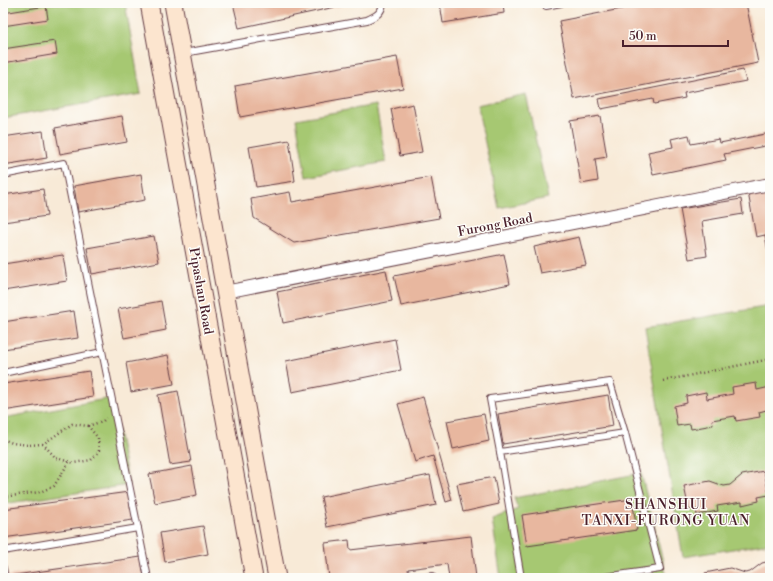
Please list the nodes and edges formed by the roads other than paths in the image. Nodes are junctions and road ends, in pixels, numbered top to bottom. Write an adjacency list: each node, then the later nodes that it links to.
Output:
1 (149, 3): 19 (main road, Pipashan Road)
2 (173, 3): 6 (main road, Pipashan Road)
3 (383, 3): 6 (lane)
4 (545, 3): 5 (lane)
5 (561, 3)
6 (182, 54): 9 (main road, Pipashan Road)
7 (3, 175): 10 (lane)
8 (770, 184): 9 (street, Furong Road)
9 (225, 292): 20 (main road, Pipashan Road)
10 (102, 352): 11 (lane); 14 (lane)
11 (3, 373)
12 (625, 433): 13 (lane); 13 (lane); 24 (lane)
13 (500, 452): 23 (lane)
14 (138, 528): 15 (lane); 18 (lane)
15 (3, 551)
16 (3, 568): 17 (lane)
17 (5, 578)
18 (148, 578)
19 (254, 578)
20 (277, 578)
21 (421, 578): 22 (lane)
22 (433, 578)
23 (521, 578)
24 (598, 578)

